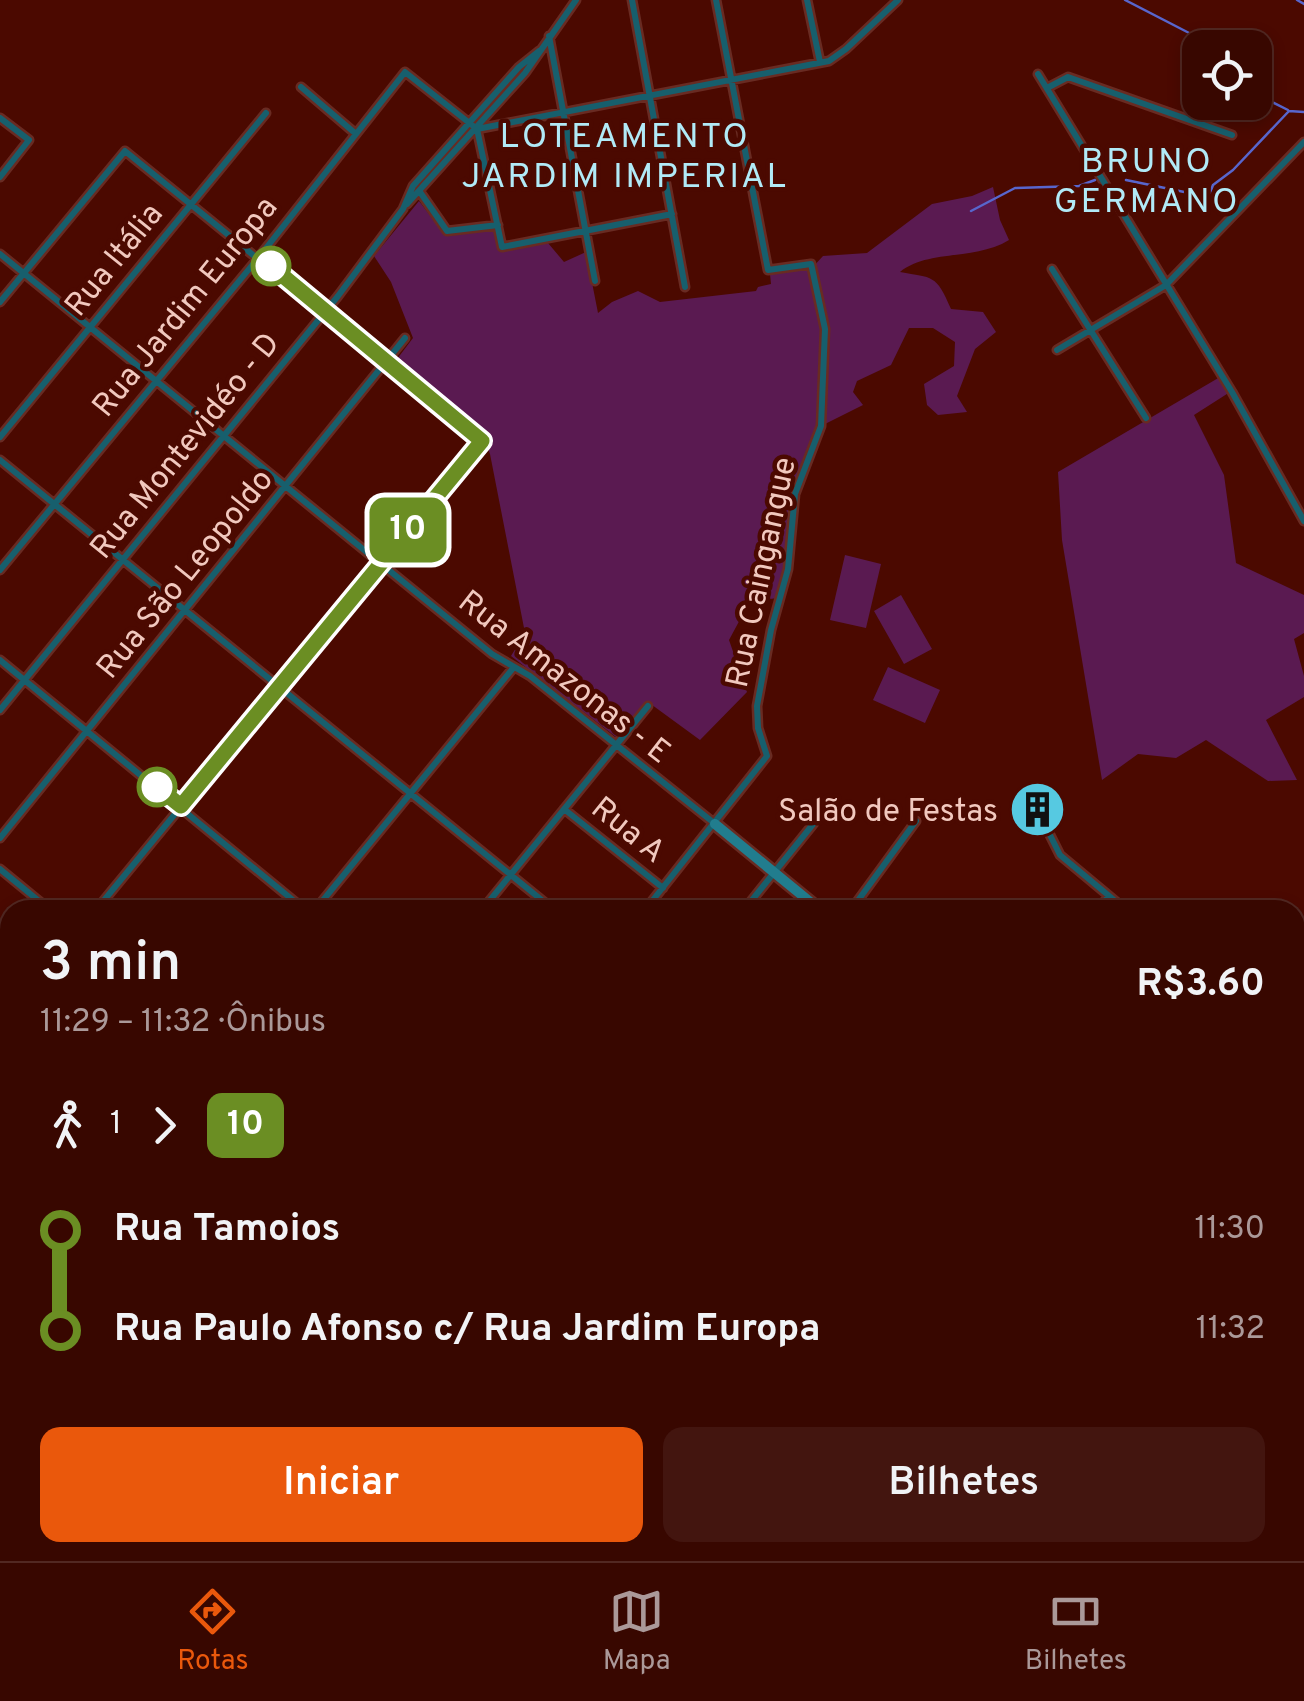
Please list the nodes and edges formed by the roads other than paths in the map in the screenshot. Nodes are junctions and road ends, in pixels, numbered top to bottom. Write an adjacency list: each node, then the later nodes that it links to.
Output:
1 (576, 0): 6 (street, Rua Montevidéo - D)
2 (632, 0): 15 (street)
3 (716, 0): 10 (street)
4 (807, 0): 8 (street)
5 (898, 0): 8 (street)
6 (550, 36): 7 (street, Rua Montevidéo - D); 16 (street)
7 (539, 51): 13 (street, Rua Montevidéo - D); 14 (street, Rua Montevidéo - D)
8 (824, 61): 10 (street)
9 (1038, 74): 12 (street)
10 (731, 81): 15 (street); 69 (street, Rua Caingangue)
11 (301, 87): 20 (street)
12 (1048, 88): 21 (street); 36 (street)
13 (499, 90): 14 (street); 19 (street, Rua Montevidéo - D)
14 (506, 96): 19 (street, Rua Montevidéo - D)
15 (650, 96): 16 (street); 27 (street)
16 (564, 112): 19 (street); 29 (street)
17 (266, 113): 25 (street, Rua Itália)
18 (0, 118): 23 (street)
19 (473, 126): 20 (street, Rua Jardim Europa); 24 (street, Rua Montevidéo - D); 26 (street, Rua Montevidéo - D); 28 (street)
20 (356, 134): 31 (street, Rua Jardim Europa)
21 (1232, 134)
22 (1304, 142): 36 (street)
23 (0, 178)
24 (420, 192): 26 (street, Rua Montevidéo - D); 28 (street)
25 (192, 203): 31 (street); 33 (street); 39 (street, Rua Itália)
26 (403, 209): 38 (street, Rua Montevidéo - D)
27 (672, 214): 29 (street); 35 (street)
28 (498, 226): 29 (street)
29 (585, 229): 34 (street)
30 (0, 254): 33 (street, Rua Amazonas - E)
31 (259, 256): 38 (street); 44 (street, Rua Jardim Europa)
32 (1052, 269): 40 (street)
33 (24, 274): 37 (street); 39 (street, Rua Amazonas - E)
34 (595, 281)
35 (685, 286)
36 (1166, 286): 40 (street); 51 (street)
37 (0, 302)
38 (325, 312): 43 (street); 46 (street, Rua Montevidéo - D)
39 (90, 327): 44 (street, Rua Amazonas - E); 47 (street, Rua Itália)
40 (1091, 330): 42 (street); 45 (street)
41 (406, 338): 43 (street, Rua São Leopoldo)
42 (1057, 350)
43 (387, 362): 49 (street, Rua São Leopoldo); 53 (street)
44 (156, 380): 46 (street, Rua Amazonas - E); 50 (street, Rua Jardim Europa)
45 (1146, 418)
46 (224, 436): 49 (street, Rua Amazonas - E); 52 (street, Rua Montevidéo - D)
47 (0, 437)
48 (0, 460): 50 (street)
49 (286, 486): 53 (street, Rua Amazonas - E); 55 (street, Rua São Leopoldo)
50 (54, 504): 52 (street); 54 (street, Rua Jardim Europa)
51 (1304, 521)
52 (122, 560): 55 (street); 58 (street, Rua Montevidéo - D)
53 (380, 563): 57 (street, Rua Amazonas - E); 59 (street)
54 (0, 570)
55 (185, 611): 59 (street); 62 (street, Rua São Leopoldo)
56 (0, 660): 58 (street)
57 (514, 666): 63 (street, Rua Amazonas - E); 64 (street)
58 (24, 680): 61 (street, Rua Montevidéo - D); 62 (street)
59 (278, 688): 64 (street); 65 (street)
60 (648, 706): 63 (street)
61 (0, 710)
62 (88, 731): 65 (street); 71 (street, Rua São Leopoldo)
63 (616, 745): 66 (street); 69 (street, Rua Amazonas - E)
64 (410, 794): 74 (street); 80 (street)
65 (181, 806): 78 (street); 79 (street)
66 (564, 809): 74 (street); 75 (street, Rua A)
67 (916, 821): 86 (street)
68 (814, 823): 73 (street)
69 (715, 824): 73 (street, Rua Amazonas - E); 75 (street, Rua Caingangue)
70 (1049, 833): 76 (street)
71 (0, 838)
72 (0, 870): 77 (street)
73 (774, 872): 84 (street); 85 (street, Rua Amazonas - E)
74 (511, 875): 81 (street); 82 (street)
75 (662, 888): 83 (street, Rua Caingangue)
76 (1109, 896): 87 (street); 88 (street)
77 (38, 900)
78 (104, 900)
79 (293, 900)
80 (323, 900)
81 (490, 900)
82 (542, 900)
83 (653, 900)
84 (752, 900)
85 (808, 900)
86 (858, 900)
87 (1106, 900)
88 (1114, 900)

